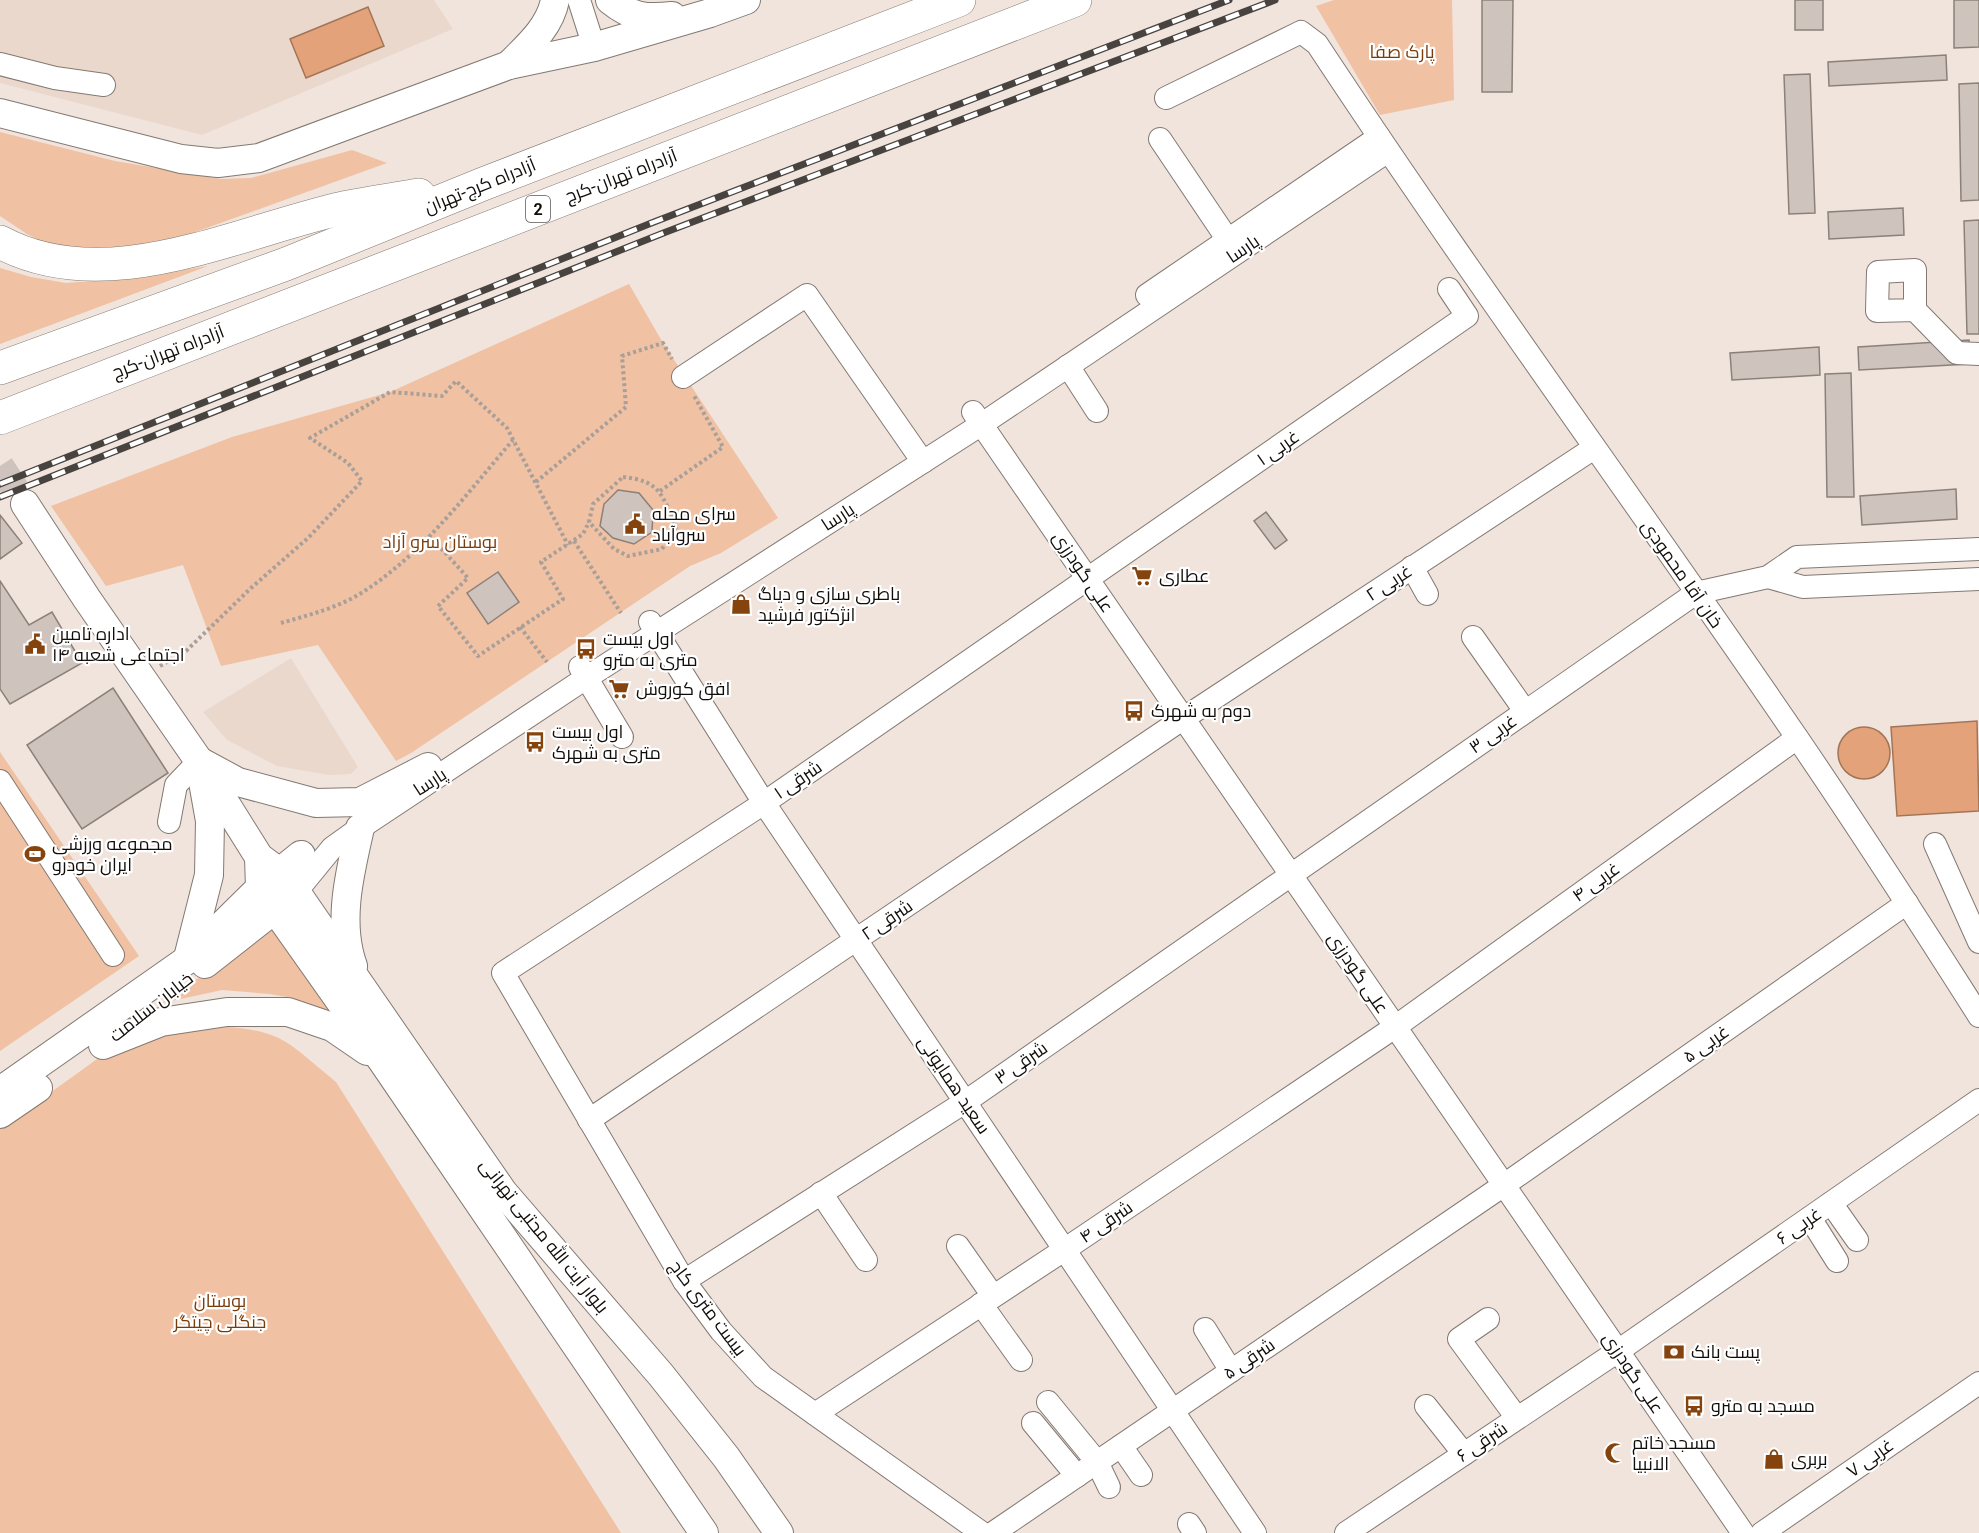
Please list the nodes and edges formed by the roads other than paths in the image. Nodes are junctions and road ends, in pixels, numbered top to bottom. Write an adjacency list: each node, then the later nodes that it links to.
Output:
1 (555, 0): 10 (main road)
2 (579, 0): 8 (street)
3 (610, 0): 7 (main road)
4 (746, 0): 7 (main road)
5 (959, 0): 16 (highway, آزادراه کرج-تهران / 2)
6 (1075, 0): 26 (highway, آزادراه تهران-کرج / 2)
7 (710, 13): 8 (main road)
8 (594, 47): 10 (main road)
9 (0, 64): 11 (street)
10 (509, 65): 13 (main road)
11 (105, 85)
12 (1166, 98): 15 (street, خان آقا محمودی)
13 (0, 113)
14 (1160, 139): 18 (street)
15 (1384, 144): 18 (street, پارسا); 28 (street, خان آقا محمودی)
16 (483, 184): 17 (highway); 23 (highway, آزادراه کرج-تهران / 2)
17 (0, 242)
18 (1232, 247): 22 (street, پارسا); 27 (street, پارسا)
19 (1449, 290): 35 (street, ۱ غربی)
20 (1915, 310): 21 (street)
21 (1979, 354)
22 (1068, 366): 25 (street); 27 (street, پارسا)
23 (0, 368)
24 (683, 377): 29 (street)
25 (1097, 411)
26 (0, 418)
27 (978, 418): 29 (street, پارسا); 35 (street, علی گودرزی)
28 (1594, 448): 32 (street, ۲ غربی); 36 (street, خان آقا محمودی)
29 (919, 456): 38 (street, پارسا)
30 (26, 504): 45 (main road)
31 (1979, 549): 33 (street)
32 (1412, 567): 37 (street); 42 (street, ۲ غربی)
33 (1768, 577): 34 (street); 36 (street)
34 (1979, 579)
35 (1088, 580): 42 (street, علی گودرزی); 48 (street, ۱ شرقی)
36 (1696, 593): 41 (street, ۳ غربی); 44 (street, خان آقا محمودی)
37 (1427, 594)
38 (653, 627): 40 (street, پارسا); 48 (street, سعید همایونی)
39 (1473, 637): 41 (street)
40 (583, 672): 43 (street); 46 (street, پارسا); 50 (street, پارسا)
41 (1525, 711): 52 (street, ۳ غربی)
42 (1184, 718): 52 (street, علی گودرزی); 55 (street, ۲ شرقی)
43 (622, 737)
44 (1797, 738): 54 (street, خان آقا محمودی); 62 (street, ۴ غربی)
45 (199, 761): 46 (main road); 49 (street); 53 (main road); 58 (main road)
46 (428, 767): 53 (street, پارسا)
47 (0, 781): 57 (street)
48 (764, 803): 55 (street, سعید همایونی); 59 (street, ۱ شرقی)
49 (169, 822)
50 (360, 828): 53 (street, پارسا); 60 (main road)
51 (1935, 844): 56 (street)
52 (1291, 875): 62 (street, علی گودرزی); 67 (street, ۳ شرقی)
53 (278, 879): 58 (main road, خیابان سلامت); 60 (main road, بلوار آیت الله مجتبی تهرانی); 63 (main road, خیابان سلامت); 64 (main road, بلوار آیت الله مجتبی تهرانی)
54 (1907, 903): 61 (street, خان آقا محمودی); 70 (street, ۵ غربی)
55 (856, 941): 67 (street, سعید همایونی); 69 (street, ۲ شرقی)
56 (1979, 942)
57 (113, 955)
58 (187, 960): 65 (main road, خیابان سلامت)
59 (503, 973): 69 (street, بیست متری کاج)
60 (359, 985): 100 (main road, بلوار آیت الله مجتبی تهرانی)
61 (1979, 1016)
62 (1395, 1027): 70 (street, علی گودرزی); 76 (street, ۴ شرقی)
63 (103, 1045): 64 (main road); 68 (main road, خیابان سلامت)
64 (383, 1062): 99 (main road, بلوار آیت الله مجتبی تهرانی)
65 (0, 1091)
66 (1979, 1100): 72 (street, ۶ غربی)
67 (965, 1102): 71 (street, ۳ شرقی); 76 (street, سعید همایونی)
68 (0, 1114)
69 (589, 1120): 79 (street, بیست متری کاج)
70 (1504, 1185): 83 (street, علی گودرزی); 85 (street, ۵ شرقی)
71 (821, 1193): 77 (street); 79 (street, ۳ شرقی)
72 (1831, 1203): 73 (street, ۶ غربی); 74 (street)
73 (1810, 1218): 78 (street); 83 (street, ۶ غربی)
74 (1857, 1240)
75 (958, 1246): 80 (street)
76 (1064, 1250): 80 (street, ۴ شرقی); 89 (street, سعید همایونی)
77 (866, 1260)
78 (1837, 1261)
79 (684, 1281): 90 (street, بیست متری کاج)
80 (987, 1300): 84 (street); 90 (street, ۴ شرقی)
81 (1488, 1319): 91 (street)
82 (1205, 1329): 85 (street)
83 (1618, 1351): 91 (street, ۶ شرقی); 105 (street, علی گودرزی)
84 (1021, 1360)
85 (1231, 1371): 89 (street, ۵ شرقی)
86 (1979, 1383): 106 (street, ۷ غربی)
87 (1048, 1402): 95 (street)
88 (1426, 1406): 94 (street)
89 (1173, 1410): 93 (street, ۵ شرقی); 103 (street, سعید همایونی)
90 (815, 1414): 101 (street, بیست متری کاج)
91 (1517, 1418): 94 (street, ۶ شرقی)
92 (1033, 1423): 97 (street)
93 (1121, 1446): 95 (street, ۵ شرقی); 96 (street)
94 (1464, 1454): 104 (street, ۶ شرقی)
95 (1097, 1462): 97 (street, ۵ شرقی); 98 (street)
96 (1141, 1475)
97 (1077, 1476): 102 (street, ۵ شرقی)
98 (1109, 1487)
99 (704, 1533)
100 (779, 1533)
101 (982, 1533)
102 (993, 1533)
103 (1255, 1533)
104 (1346, 1533)
105 (1743, 1533)
106 (1762, 1533)

